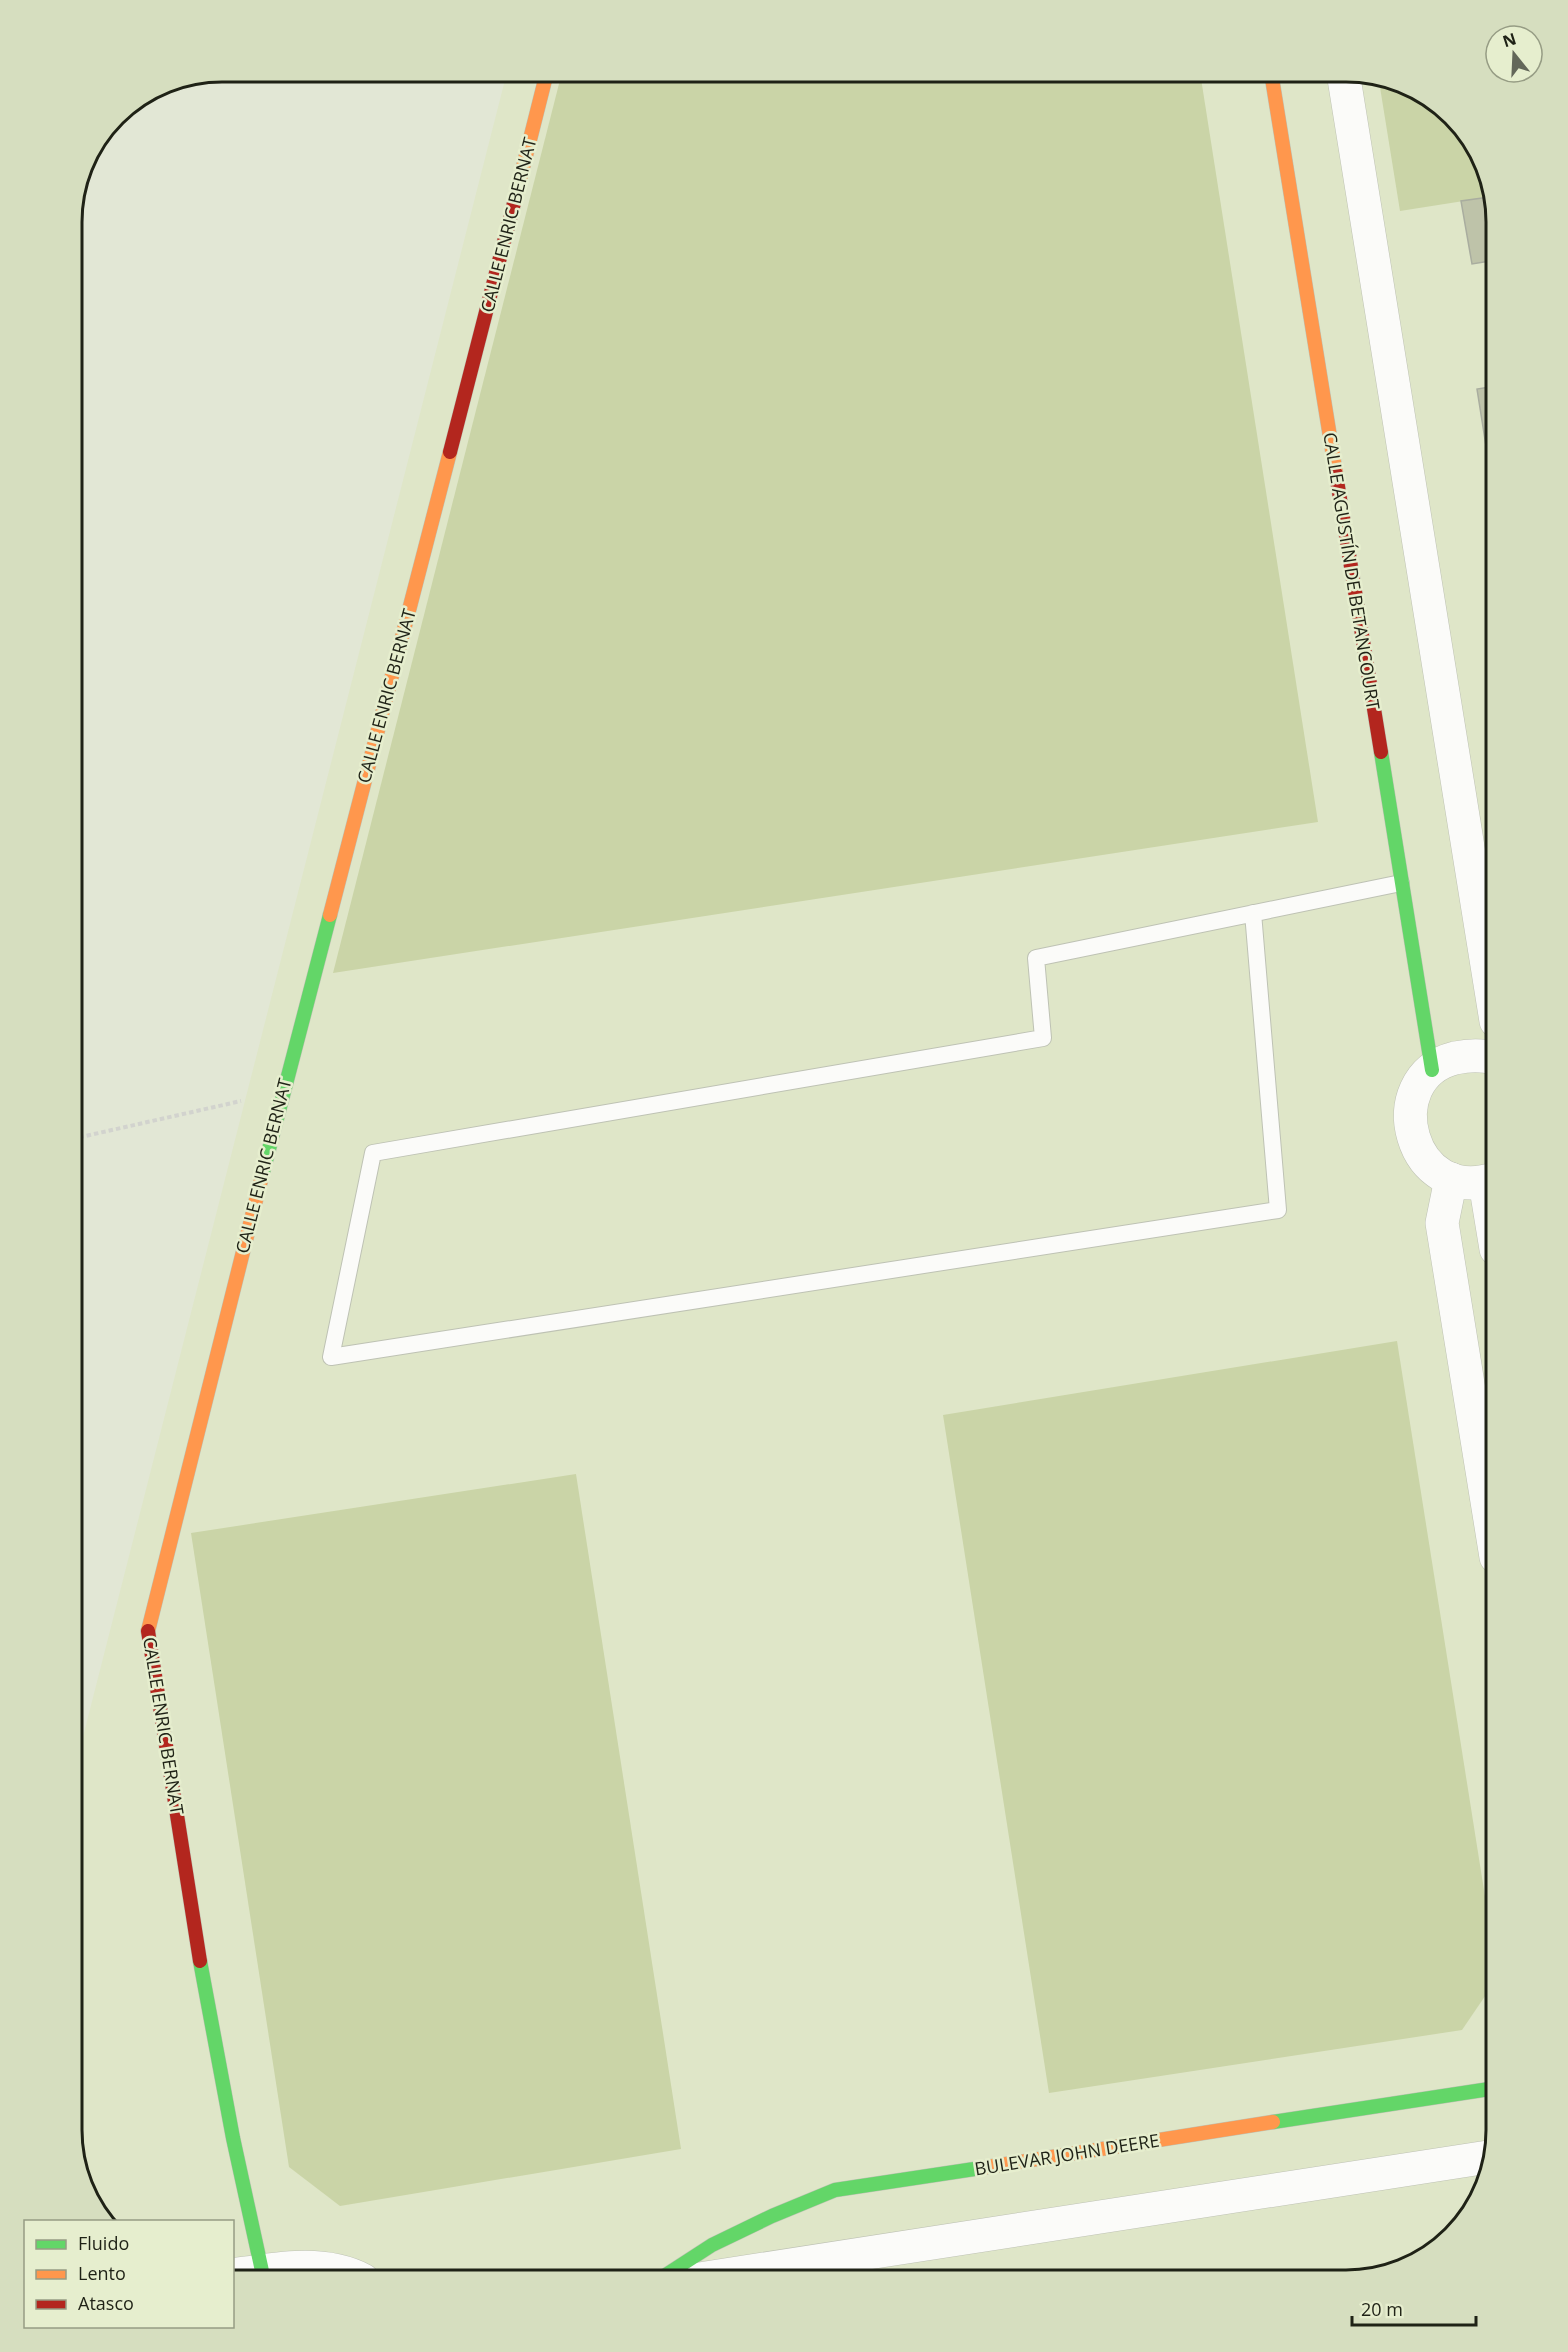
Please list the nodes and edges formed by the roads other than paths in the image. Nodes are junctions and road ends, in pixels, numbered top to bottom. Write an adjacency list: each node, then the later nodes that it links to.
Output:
1 (544, 82): 14 (street, CALLE ENRIC BERNAT)
2 (1273, 83): 4 (street, CALLE AGUSTÍN DE BETANCOURT)
3 (1345, 83): 6 (street)
4 (1401, 883): 5 (lane); 8 (street, CALLE AGUSTÍN DE BETANCOURT)
5 (1253, 913): 5 (lane)
6 (1486, 959)
7 (1486, 1056): 8 (street)
8 (1432, 1070): 9 (street)
9 (1451, 1179): 10 (street); 11 (street)
10 (1486, 1180)
11 (1486, 1495)
12 (1486, 2090): 17 (street, BULEVAR JOHN DEERE)
13 (1482, 2158): 18 (street)
14 (247, 2269)
15 (280, 2269): 16 (street)
16 (325, 2269)
17 (674, 2269)
18 (761, 2269)

